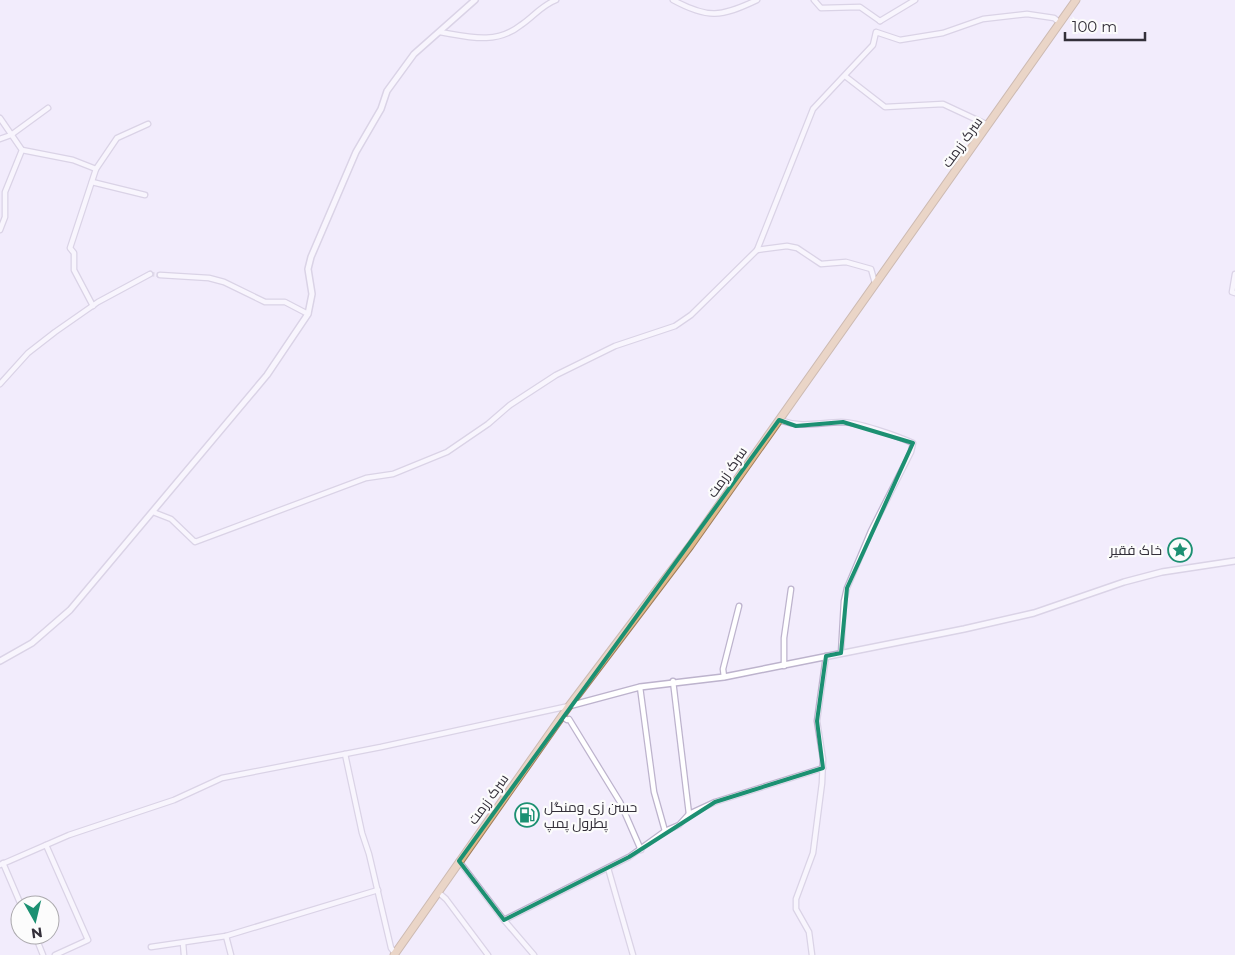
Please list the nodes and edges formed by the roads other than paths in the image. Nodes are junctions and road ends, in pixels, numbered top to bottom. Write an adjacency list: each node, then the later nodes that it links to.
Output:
1 (475, 0): 11 (street)
2 (556, 0): 11 (street)
3 (673, 0): 4 (street)
4 (756, 0)
5 (814, 0): 8 (street)
6 (915, 0): 8 (street)
7 (1076, 0): 9 (highway, سرک زرمت)
8 (880, 21): 10 (street)
9 (1060, 22): 10 (street); 16 (highway, سرک زرمت)
10 (879, 31): 12 (street)
11 (440, 32): 32 (street)
12 (845, 76): 16 (street); 25 (street)
13 (48, 108): 17 (street)
14 (0, 118): 17 (street)
15 (148, 124): 20 (street)
16 (989, 125): 29 (highway, سرک زرمت)
17 (11, 135): 18 (street); 19 (street)
18 (0, 139)
19 (22, 150): 20 (street); 23 (street)
20 (96, 169): 21 (street)
21 (92, 182): 22 (street); 31 (street)
22 (145, 195)
23 (2, 206): 24 (street)
24 (0, 230)
25 (757, 250): 29 (street); 35 (street)
26 (150, 274): 31 (street)
27 (1235, 274): 30 (street)
28 (160, 275): 32 (street)
29 (875, 283): 34 (highway, سرک زرمت)
30 (1235, 293)
31 (93, 306): 33 (street)
32 (308, 314): 35 (street)
33 (0, 384)
34 (779, 420): 39 (street); 46 (highway, سرک زرمت)
35 (153, 512): 41 (street)
36 (1235, 561): 39 (street)
37 (791, 589): 42 (street)
38 (739, 606): 43 (street)
39 (841, 653): 40 (street)
40 (826, 656): 42 (street); 49 (street)
41 (0, 661)
42 (784, 666): 43 (street)
43 (724, 677): 44 (street)
44 (674, 681): 45 (street); 50 (street)
45 (640, 687): 46 (street); 51 (street)
46 (569, 706): 47 (highway, سرک زرمت); 48 (street)
47 (563, 717): 53 (street); 54 (highway, سرک زرمت)
48 (345, 754): 52 (street); 57 (street)
49 (823, 768): 50 (street); 71 (street)
50 (689, 814): 51 (street)
51 (665, 830): 53 (street)
52 (46, 845): 55 (street); 65 (street)
53 (641, 850): 56 (street)
54 (459, 862): 58 (highway, سرک زرمت); 60 (street)
55 (1, 864): 59 (street)
56 (608, 868): 60 (street); 70 (street)
57 (378, 890): 61 (street); 64 (street)
58 (437, 892): 64 (highway, سرک زرمت); 68 (street)
59 (16, 895)
60 (504, 920): 69 (street)
61 (226, 936): 62 (street); 67 (street)
62 (183, 943): 63 (street); 66 (street)
63 (151, 947)
64 (394, 954)
65 (54, 955)
66 (184, 955)
67 (231, 955)
68 (488, 955)
69 (534, 955)
70 (633, 955)
71 (812, 955)

